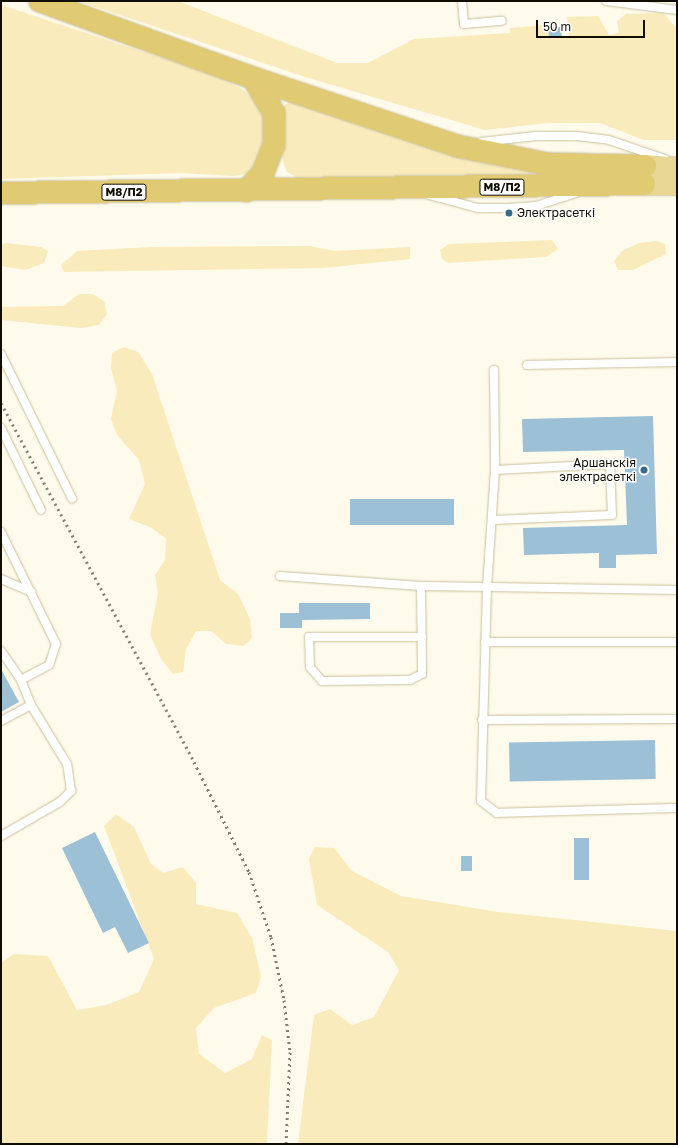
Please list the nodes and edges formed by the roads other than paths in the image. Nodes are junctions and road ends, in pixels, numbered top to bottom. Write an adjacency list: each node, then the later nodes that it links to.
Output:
1 (40, 1): 7 (highway, М8/П2)
2 (462, 1): 6 (lane)
3 (606, 1): 4 (lane)
4 (623, 3): 5 (lane)
5 (677, 10)
6 (502, 21)
7 (253, 78): 8 (highway, М8/П2); 13 (highway)
8 (457, 146): 9 (lane); 11 (highway, М8/П2)
9 (677, 164)
10 (677, 169): 11 (main road, М8/П2)
11 (644, 175): 12 (main road, М8/П2); 13 (highway, М8/П2)
12 (677, 184)
13 (246, 191): 14 (highway, М8/П2)
14 (1, 193)
15 (1, 354): 21 (lane)
16 (677, 362): 17 (lane)
17 (527, 365)
18 (494, 370): 20 (lane)
19 (1, 428): 22 (lane)
20 (495, 470): 23 (lane); 23 (lane)
21 (72, 498)
22 (41, 510)
23 (493, 520): 28 (lane)
24 (1, 532): 30 (lane)
25 (280, 576): 27 (lane)
26 (1, 579): 30 (lane)
27 (421, 586): 28 (lane); 31 (lane)
28 (487, 587): 29 (lane); 32 (lane)
29 (677, 590)
30 (31, 592): 35 (lane)
31 (422, 637): 31 (lane)
32 (485, 642): 33 (lane); 38 (lane)
33 (677, 642)
34 (1, 651): 35 (lane)
35 (21, 680): 36 (lane)
36 (31, 705): 39 (lane); 41 (lane)
37 (677, 719): 38 (lane)
38 (482, 720): 40 (lane)
39 (1, 721)
40 (677, 808)
41 (1, 836)

